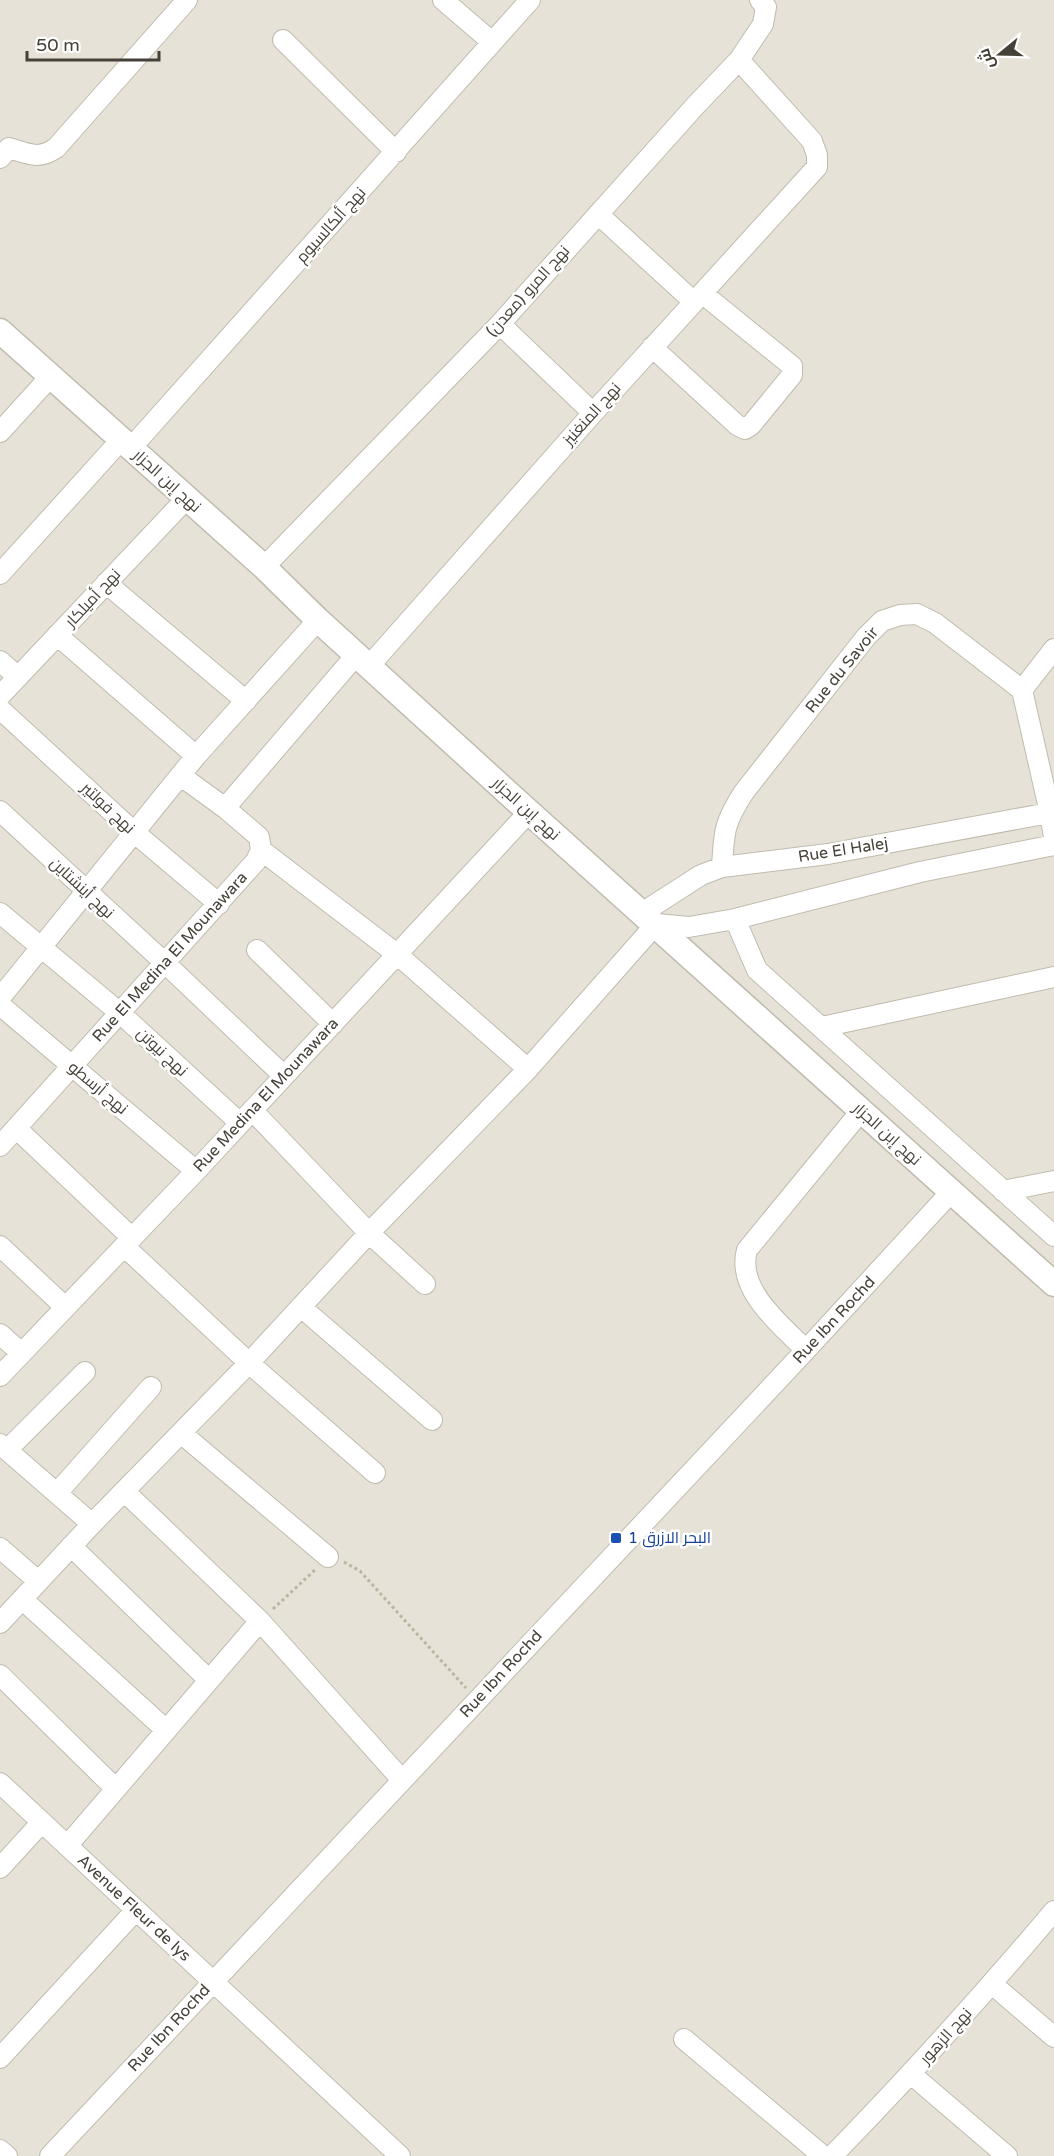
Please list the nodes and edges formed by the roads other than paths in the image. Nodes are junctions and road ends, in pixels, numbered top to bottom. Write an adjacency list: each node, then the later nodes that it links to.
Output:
1 (187, 0): 8 (street)
2 (443, 0): 6 (street)
3 (530, 0): 6 (street, نهج ألكالسيوم)
4 (760, 0): 7 (street, نهج المرو (معدن))
5 (283, 40): 9 (street)
6 (492, 42): 9 (street, نهج ألكالسيوم)
7 (740, 60): 10 (street, نهج المرو (معدن)); 11 (street, نهج المنغنيز)
8 (3, 149)
9 (396, 152): 18 (street, نهج ألكالسيوم)
10 (598, 214): 11 (street); 12 (street, نهج المرو (معدن))
11 (698, 297): 14 (street, نهج المنغنيز); 14 (street)
12 (500, 324): 16 (street); 20 (street, نهج المرو (معدن))
13 (2, 337): 15 (street, نهج إبن الجزار)
14 (652, 347): 16 (street, نهج المنغنيز)
15 (51, 376): 17 (street); 18 (street, نهج إبن الجزار)
16 (593, 413): 26 (street, نهج المنغنيز)
17 (0, 432)
18 (125, 445): 19 (street, نهج إبن الجزار); 21 (street, نهج ألكالسيوم)
19 (186, 499): 20 (street, نهج إبن الجزار); 22 (street, نهج أميلكار)
20 (264, 567): 23 (street, نهج إبن الجزار)
21 (0, 574)
22 (106, 584): 24 (street, نهج أميلكار); 31 (street)
23 (318, 620): 26 (street, نهج إبن الجزار); 31 (street)
24 (57, 635): 28 (street, نهج أميلكار); 33 (street)
25 (1054, 649): 29 (street)
26 (363, 659): 35 (street, نهج المنغنيز); 37 (street, نهج إبن الجزار)
27 (0, 661): 28 (street)
28 (18, 677): 30 (street, نهج أميلكار)
29 (1022, 690): 38 (street); 43 (street, Rue du Savoir)
30 (0, 696)
31 (246, 701): 33 (street)
32 (0, 709): 39 (street, نهج فولتير)
33 (196, 756): 34 (street)
34 (180, 776): 35 (street); 39 (street)
35 (225, 808): 42 (street)
36 (0, 811): 44 (street, نهج أينشتاين)
37 (529, 812): 47 (street, نهج إبن الجزار); 51 (street, Rue Medina El Mounawara)
38 (1052, 813): 40 (street); 43 (street, Rue El Halej)
39 (135, 833): 44 (street); 45 (street, نهج فولتير)
40 (1054, 837)
41 (1054, 846): 48 (street)
42 (261, 850): 45 (street, Rue El Medina El Mounawara); 51 (street)
43 (722, 867): 47 (street, Rue El Halej)
44 (87, 893): 49 (street); 52 (street, نهج أينشتاين)
45 (219, 904): 52 (street, Rue El Medina El Mounawara)
46 (0, 913): 49 (street, نهج نيوتن)
47 (649, 919): 48 (street); 60 (street, Rue El Halej); 62 (street, نهج إبن الجزار)
48 (735, 919): 58 (street)
49 (41, 949): 54 (street); 56 (street, نهج نيوتن)
50 (257, 950): 57 (street)
51 (398, 955): 57 (street, Rue Medina El Mounawara); 60 (street)
52 (165, 963): 56 (street, Rue El Medina El Mounawara); 61 (street, نهج أينشتاين)
53 (1054, 977): 58 (street)
54 (0, 998)
55 (0, 1005): 59 (street, نهج أرسطو)
56 (120, 1013): 59 (street, Rue El Medina El Mounawara); 63 (street, نهج نيوتن)
57 (333, 1024): 61 (street, Rue Medina El Mounawara)
58 (822, 1028): 69 (street)
59 (73, 1065): 64 (street, Rue El Medina El Mounawara); 66 (street, نهج أرسطو)
60 (528, 1069): 70 (street, Rue El Halej)
61 (284, 1077): 63 (street, Rue Medina El Mounawara)
62 (861, 1110): 68 (street, نهج إبن الجزار); 79 (street)
63 (246, 1117): 66 (street, Rue Medina El Mounawara); 70 (street, نهج نيوتن)
64 (16, 1128): 65 (street, Rue El Medina El Mounawara); 72 (street)
65 (0, 1146)
66 (196, 1171): 72 (street, Rue Medina El Mounawara)
67 (1054, 1181): 69 (street)
68 (952, 1191): 75 (street, نهج إبن الجزار); 79 (street, Rue Ibn Rochd)
69 (1003, 1191): 71 (street)
70 (369, 1233): 74 (street, نهج نيوتن); 77 (street, Rue El Halej)
71 (1054, 1236)
72 (128, 1242): 76 (street, Rue Medina El Mounawara); 81 (street)
73 (0, 1246): 76 (street)
74 (425, 1284)
75 (1054, 1284)
76 (65, 1307): 80 (street, Rue Medina El Mounawara)
77 (301, 1307): 81 (street, Rue El Halej); 85 (street)
78 (0, 1334): 80 (street)
79 (806, 1350): 102 (street, Rue Ibn Rochd)
80 (21, 1353): 83 (street, Rue Medina El Mounawara)
81 (249, 1363): 86 (street, Rue El Halej); 88 (street)
82 (86, 1372): 87 (street)
83 (0, 1376)
84 (151, 1387): 90 (street)
85 (432, 1420)
86 (181, 1433): 89 (street, Rue El Halej); 94 (street)
87 (4, 1447): 90 (street)
88 (375, 1473)
89 (124, 1491): 91 (street, Rue El Halej); 97 (street)
90 (57, 1493): 91 (street)
91 (92, 1524): 92 (street, Rue El Halej)
92 (71, 1546): 95 (street, Rue El Halej); 100 (street)
93 (0, 1548): 95 (street)
94 (328, 1557)
95 (38, 1581): 96 (street, Rue El Halej)
96 (22, 1599): 98 (street, Rue El Halej); 101 (street)
97 (261, 1621): 100 (street); 102 (street)
98 (0, 1623)
99 (0, 1675): 104 (street)
100 (209, 1680): 101 (street)
101 (166, 1730): 104 (street)
102 (402, 1780): 110 (street, Rue Ibn Rochd)
103 (0, 1783): 105 (street, Avenue Fleur de lys)
104 (116, 1789): 106 (street)
105 (42, 1822): 106 (street, Avenue Fleur de lys); 107 (street)
106 (67, 1846): 108 (street, Avenue Fleur de lys)
107 (0, 1868)
108 (136, 1910): 110 (street, Avenue Fleur de lys); 114 (street)
109 (1054, 1911): 111 (street, نهج الزهور)
110 (212, 1982): 118 (street, Rue Ibn Rochd); 119 (street, Avenue Fleur de lys)
111 (992, 1984): 112 (street); 115 (street, نهج الزهور)
112 (1054, 2037)
113 (684, 2039): 120 (street)
114 (0, 2058)
115 (910, 2074): 121 (street, نهج الزهور); 122 (street)
116 (0, 2150): 117 (street)
117 (7, 2156)
118 (50, 2156)
119 (400, 2156)
120 (823, 2156)
121 (832, 2156)
122 (1007, 2156)

